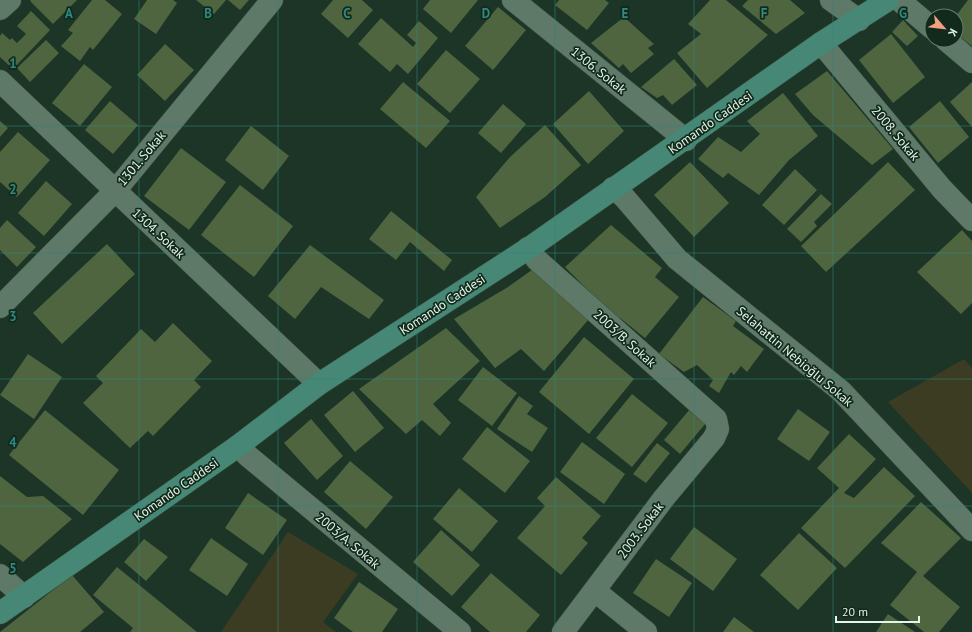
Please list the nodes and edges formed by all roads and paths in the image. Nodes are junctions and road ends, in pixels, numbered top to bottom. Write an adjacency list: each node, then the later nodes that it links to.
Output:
1 (10, 0): 7 (street)
2 (272, 0): 16 (street, 1301. Sokak)
3 (513, 0): 14 (street, 1306. Sokak)
4 (831, 0): 8 (street)
5 (888, 0): 8 (main road, Komando Caddesi)
6 (899, 0): 9 (street)
7 (0, 9)
8 (859, 20): 10 (main road, Komando Caddesi)
9 (924, 21)
10 (821, 43): 14 (main road, Komando Caddesi); 17 (street, 2008. Sokak)
11 (955, 48): 12 (street)
12 (972, 62)
13 (0, 81): 16 (street, 1304. Sokak)
14 (686, 140): 15 (main road, Komando Caddesi)
15 (613, 188): 18 (main road, Komando Caddesi); 23 (street, Selahattin Nebioğlu Sokak)
16 (115, 191): 19 (street, 1301. Sokak); 20 (street, 1304. Sokak)
17 (972, 220)
18 (528, 248): 20 (main road, Komando Caddesi); 21 (street, 2003/B. Sokak)
19 (0, 307)
20 (319, 384): 22 (main road, Komando Caddesi)
21 (718, 429): 25 (street, 2003. Sokak)
22 (238, 446): 26 (main road, Komando Caddesi); 28 (street, 2003/A. Sokak)
23 (972, 530)
24 (0, 575): 26 (street)
25 (595, 591): 29 (street, 2003. Sokak); 30 (street)
26 (24, 597): 27 (main road, Komando Caddesi)
27 (0, 613)
28 (460, 632)
29 (563, 632)
30 (646, 632)

